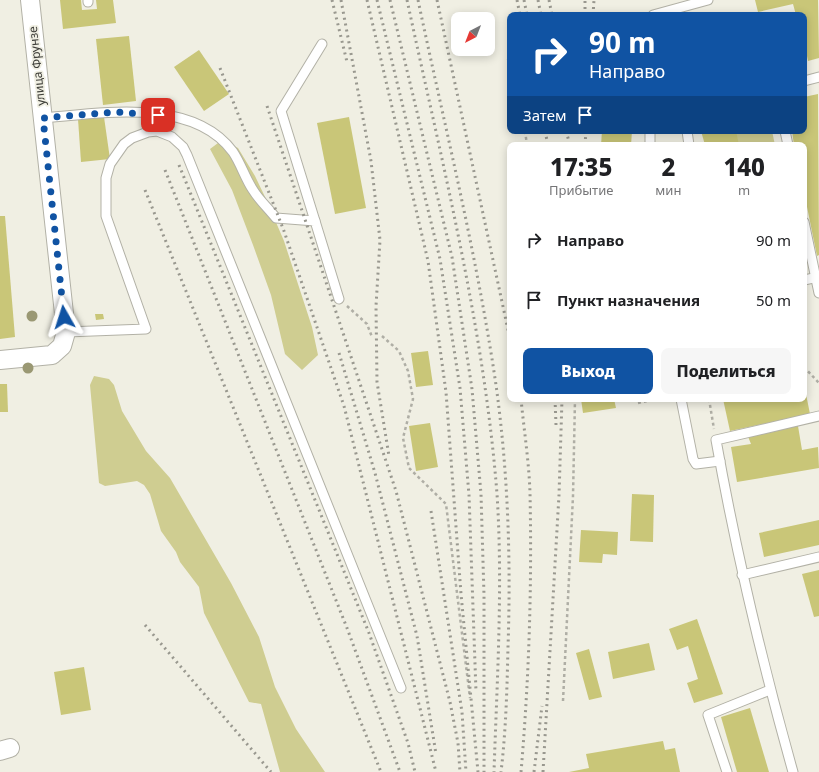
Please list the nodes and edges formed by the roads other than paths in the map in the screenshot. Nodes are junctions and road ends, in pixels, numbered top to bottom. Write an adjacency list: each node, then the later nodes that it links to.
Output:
1 (30, 0): 7 (street, улица Фрунзе)
2 (708, 0): 3 (lane)
3 (664, 12)
4 (322, 44): 8 (lane)
5 (819, 78): 6 (lane)
6 (807, 80)
7 (43, 118): 8 (lane); 14 (street, улица Фрунзе)
8 (315, 221): 13 (lane)
9 (807, 235): 10 (lane)
10 (817, 277): 11 (lane); 12 (lane)
11 (807, 279)
12 (819, 293)
13 (339, 299)
14 (64, 339): 15 (street); 21 (lane)
15 (0, 360)
16 (682, 402): 18 (lane)
17 (819, 416): 18 (lane)
18 (720, 461): 20 (lane)
19 (819, 557): 20 (lane)
20 (742, 575): 22 (lane)
21 (401, 688)
22 (770, 690): 23 (lane); 24 (lane)
23 (727, 772)
24 (793, 772)

